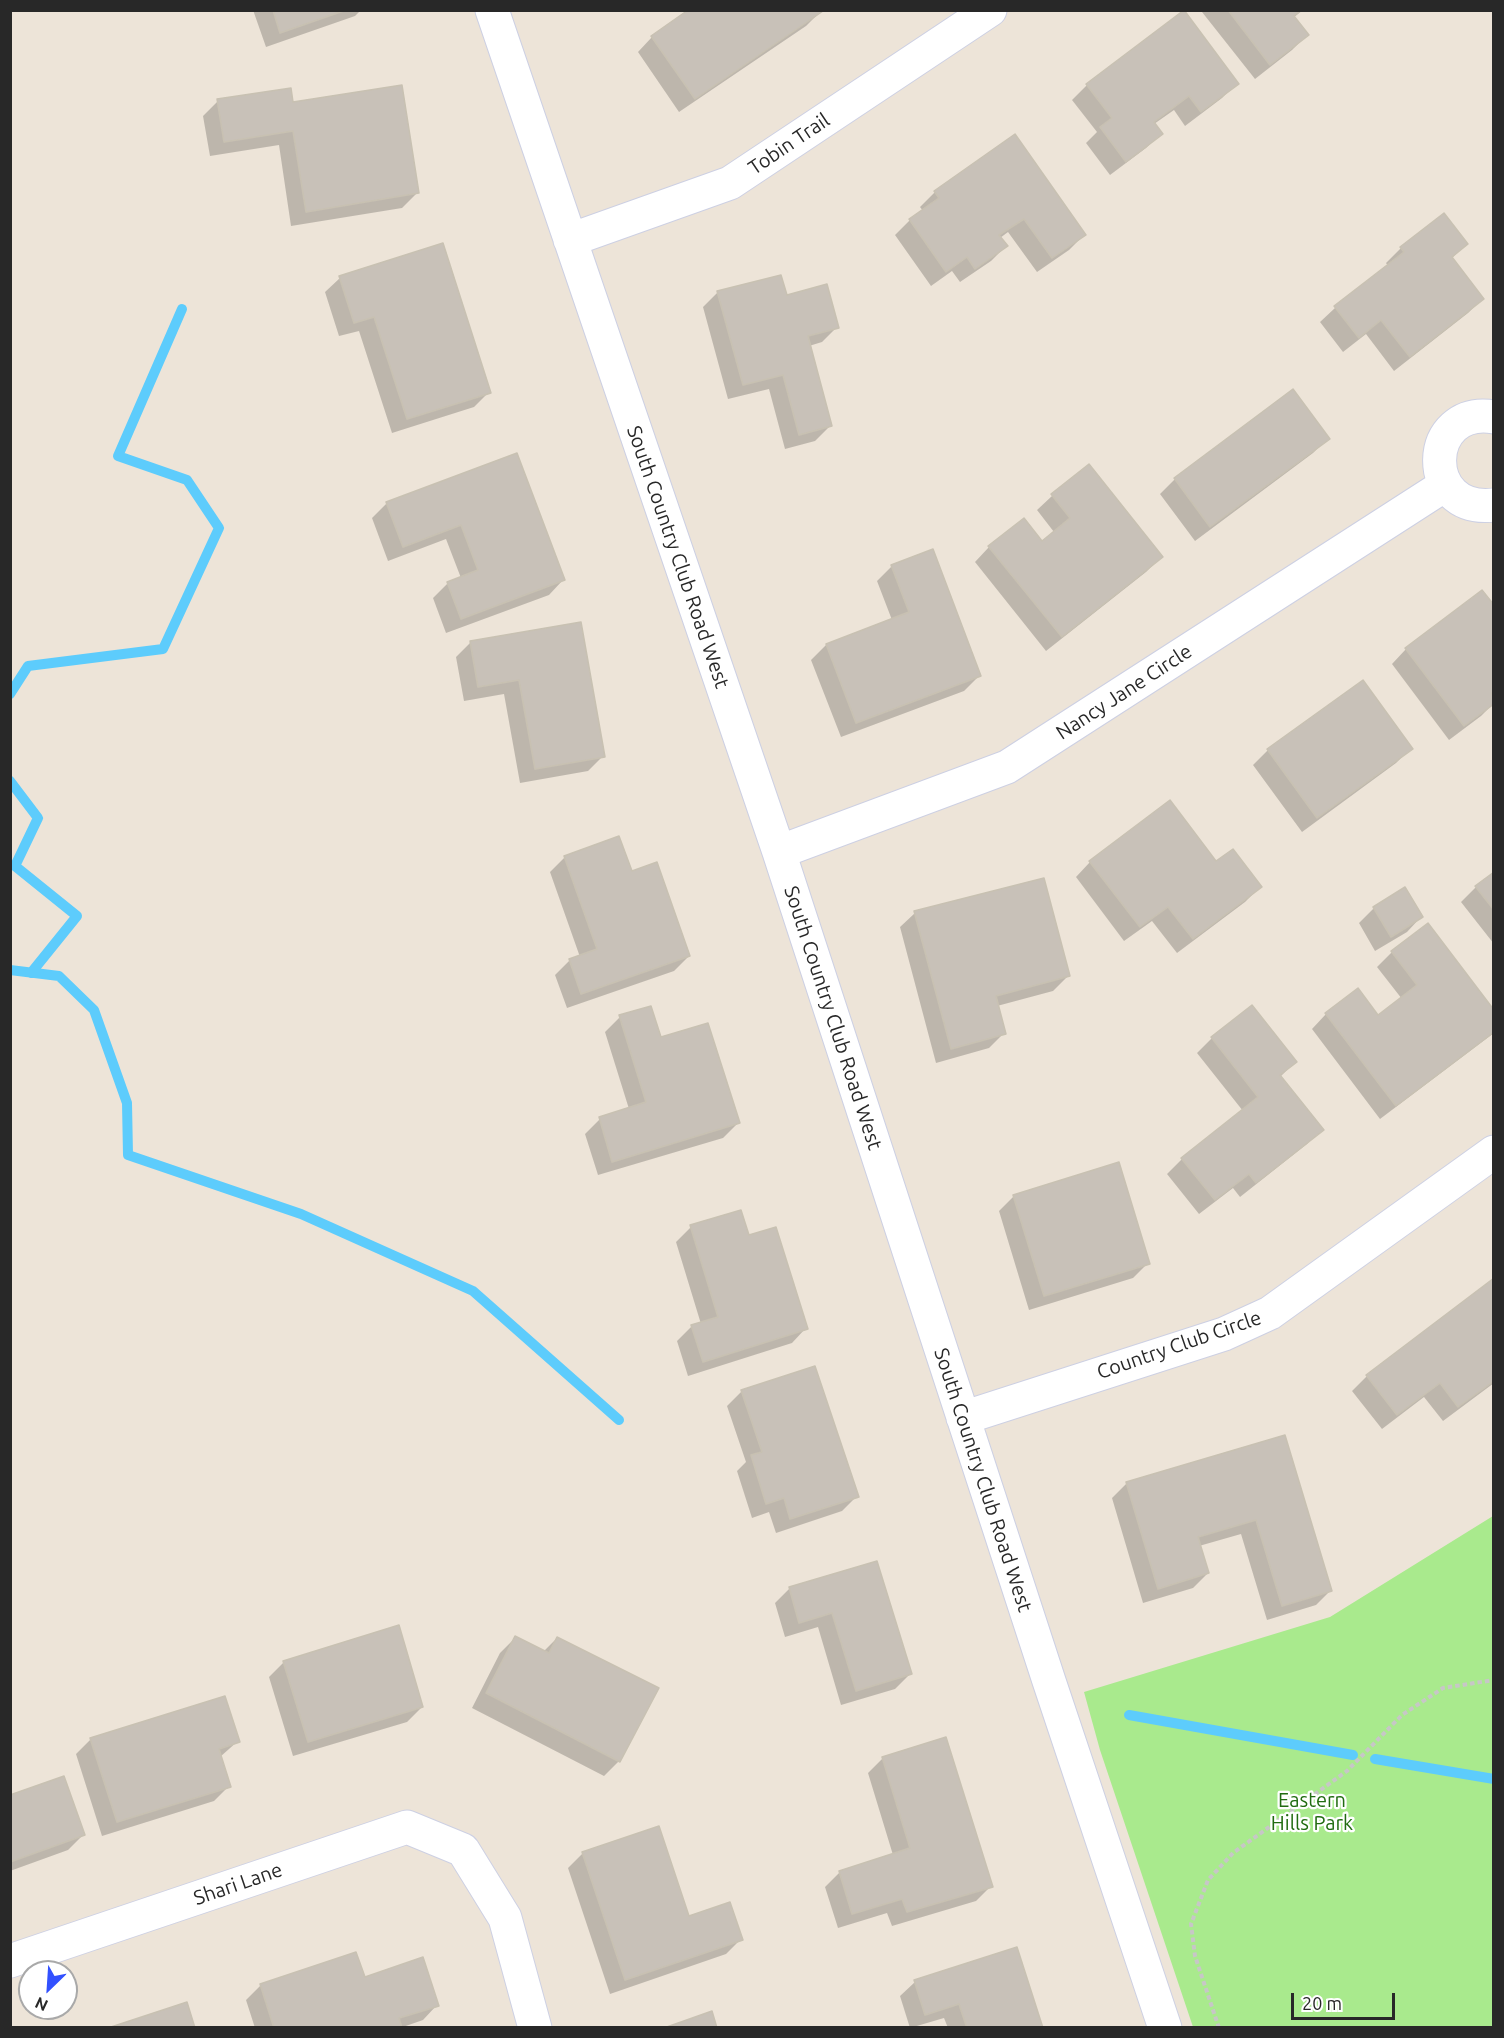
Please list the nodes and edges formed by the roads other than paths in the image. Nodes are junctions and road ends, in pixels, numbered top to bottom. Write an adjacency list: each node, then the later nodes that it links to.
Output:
1 (492, 10): 3 (street, South Country Club Road West)
2 (990, 10): 3 (street, Tobin Trail)
3 (570, 240): 7 (street, South Country Club Road West)
4 (1494, 417): 5 (street)
5 (1445, 485): 6 (street); 7 (street, Nancy Jane Circle)
6 (1494, 505)
7 (779, 852): 9 (street, South Country Club Road West)
8 (1494, 1152): 9 (street, Country Club Circle)
9 (963, 1418): 12 (street, South Country Club Road West)
10 (10, 1961): 11 (street, Shari Lane)
11 (536, 2028)
12 (1165, 2028)

